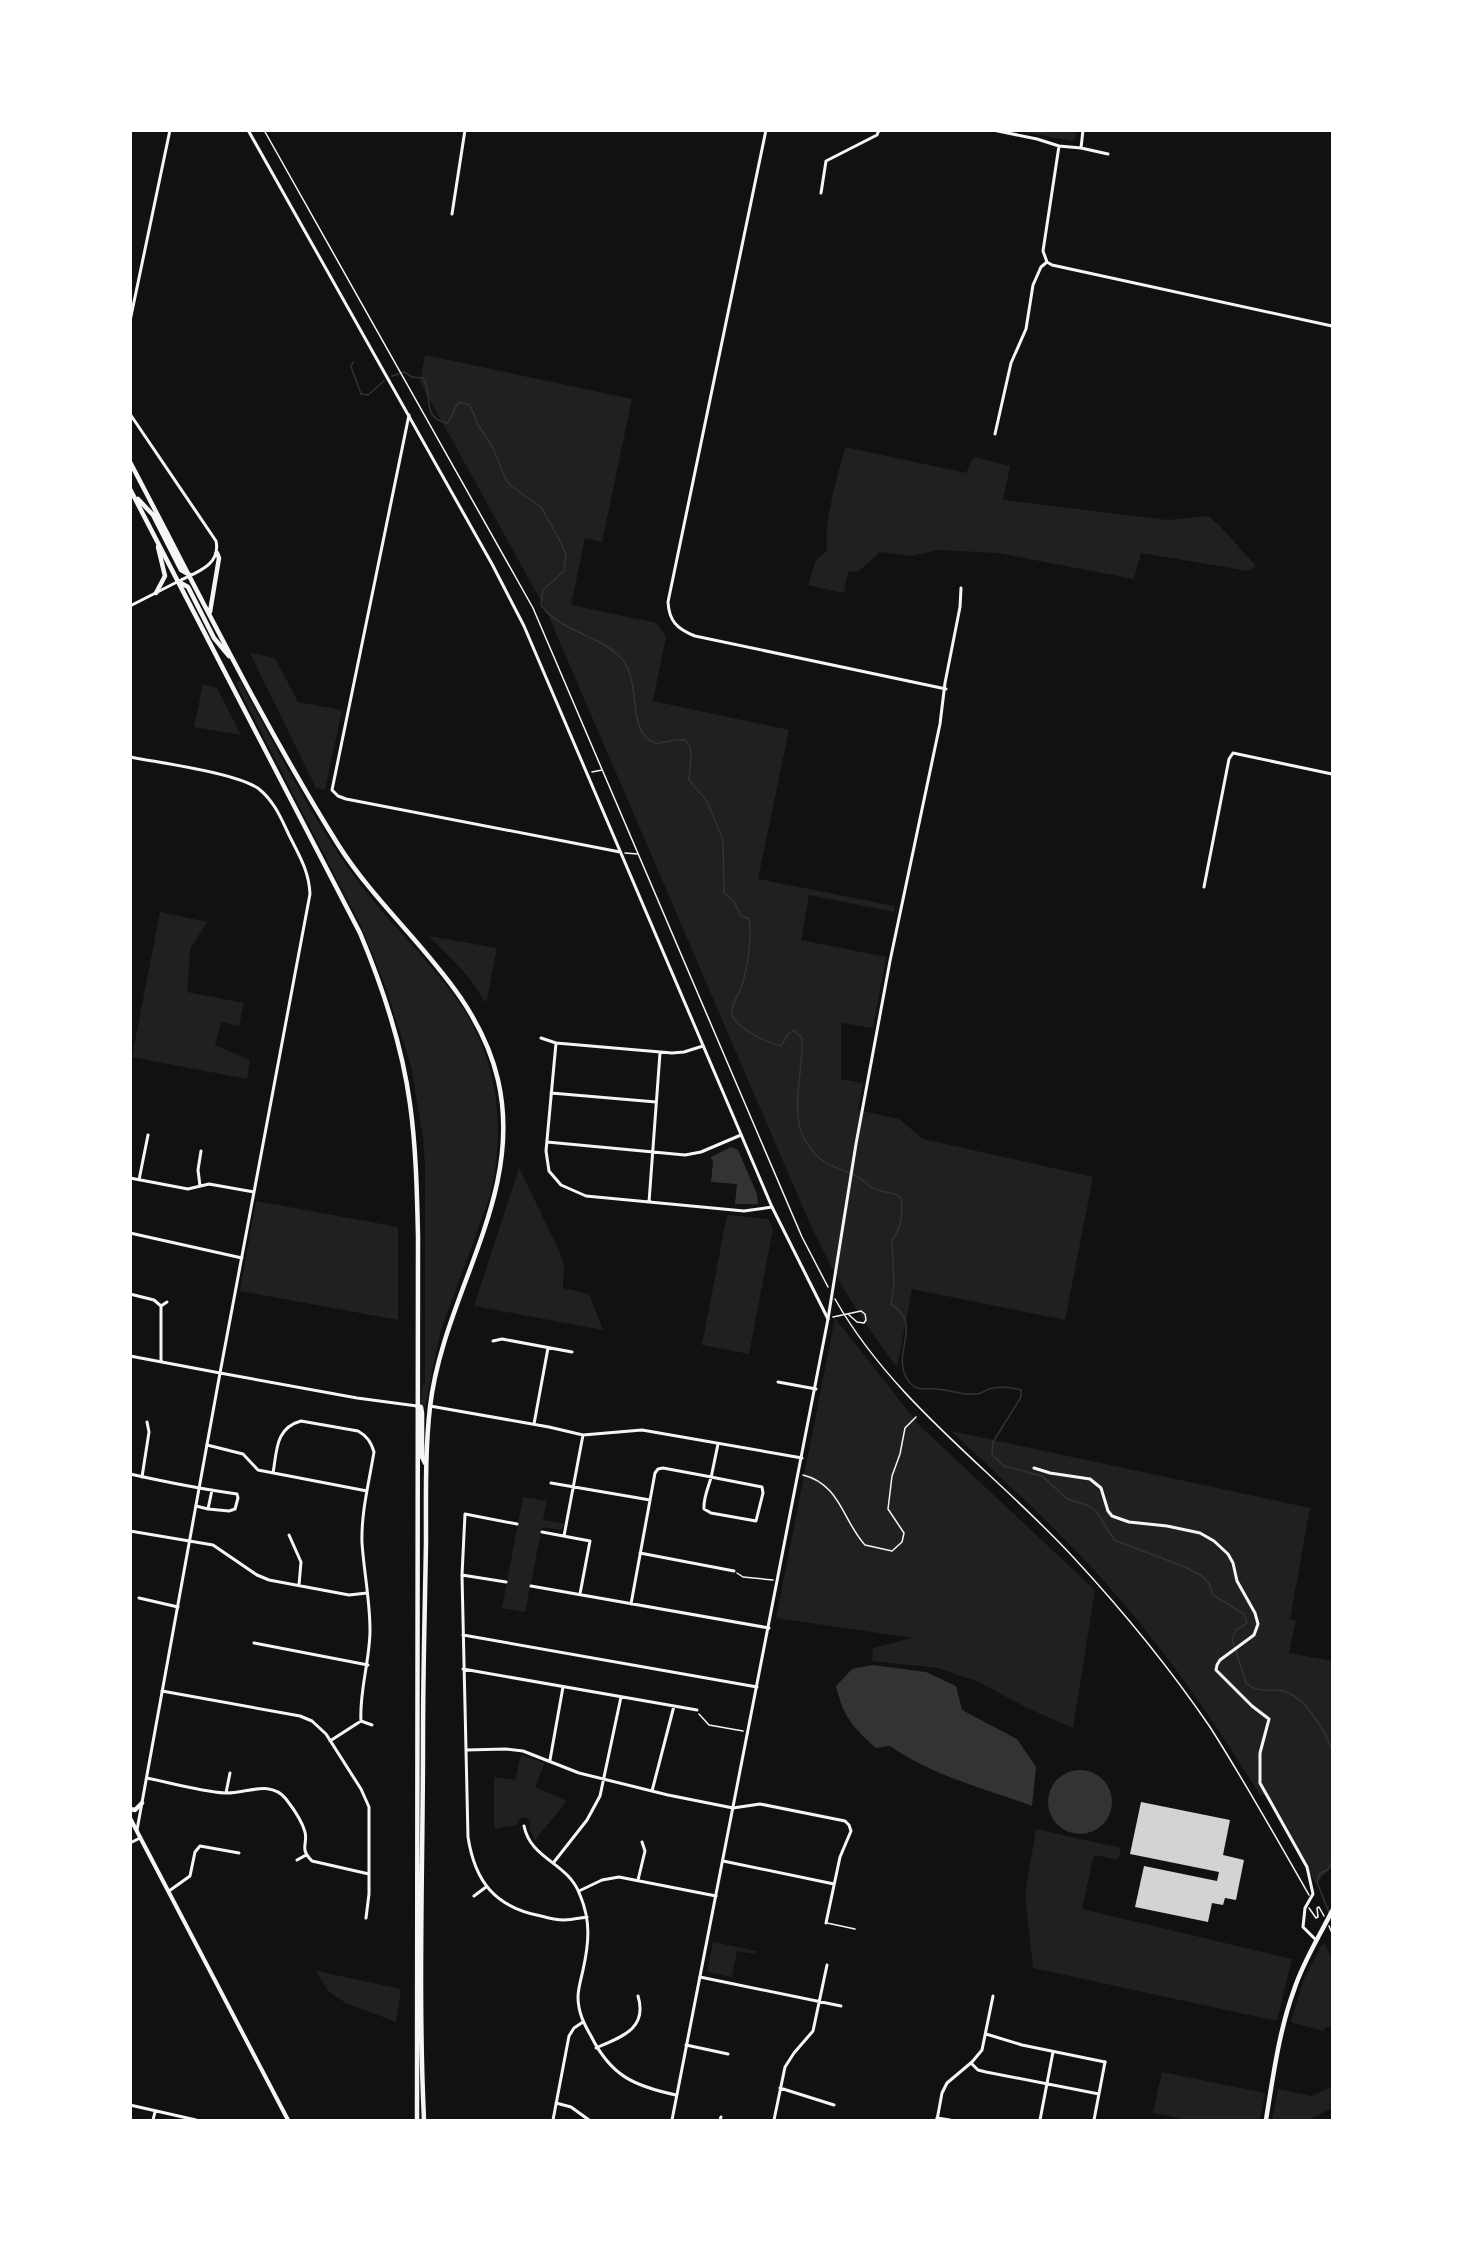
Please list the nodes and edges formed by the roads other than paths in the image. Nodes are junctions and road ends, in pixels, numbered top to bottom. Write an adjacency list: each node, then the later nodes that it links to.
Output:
1 (170, 130): 14 (street)
2 (248, 130): 17 (street)
3 (465, 130): 12 (street)
4 (766, 130): 30 (street)
5 (879, 130): 11 (street)
6 (993, 130): 8 (street)
7 (1083, 130): 9 (street)
8 (1059, 146): 9 (street); 13 (street)
9 (1081, 148): 10 (street)
10 (1108, 154)
11 (821, 193)
12 (452, 214)
13 (1047, 262): 15 (street); 18 (street)
14 (130, 321)
15 (1332, 326)
16 (130, 414): 22 (street)
17 (409, 415): 33 (street); 33 (street)
18 (995, 434)
19 (130, 462): 23 (main road)
20 (131, 491): 21 (main road); 23 (main road)
21 (155, 536): 24 (main road); 26 (main road)
22 (217, 553): 23 (street); 28 (main road)
23 (190, 576): 24 (street); 28 (main road)
24 (179, 581): 26 (street); 29 (main road); 66 (main road)
25 (961, 588): 30 (street)
26 (156, 593): 27 (street)
27 (130, 606)
28 (210, 614): 29 (main road)
29 (234, 663): 67 (main road)
30 (946, 690): 57 (street)
31 (130, 757): 49 (street)
32 (1332, 774): 34 (street)
33 (622, 853): 37 (street)
34 (1204, 887)
35 (541, 1038): 36 (street)
36 (556, 1043): 38 (street); 39 (street)
37 (702, 1046): 38 (street); 42 (street)
38 (660, 1053): 40 (street)
39 (551, 1093): 40 (street); 43 (street)
40 (656, 1102): 45 (street)
41 (148, 1135): 47 (street)
42 (741, 1135): 45 (street); 51 (street)
43 (547, 1142): 45 (street); 50 (street)
44 (201, 1151): 48 (street)
45 (651, 1152): 50 (street)
46 (130, 1178): 47 (street)
47 (139, 1180): 48 (street)
48 (200, 1186): 49 (street)
49 (254, 1192): 53 (street)
50 (649, 1202): 51 (street)
51 (772, 1207): 57 (street)
52 (130, 1233): 53 (street)
53 (242, 1258): 63 (street)
54 (130, 1293): 56 (street)
55 (167, 1302): 56 (street)
56 (161, 1306): 62 (street)
57 (828, 1319): 65 (street)
58 (493, 1341): 59 (street)
59 (548, 1347): 60 (street); 69 (street)
60 (572, 1352)
61 (130, 1356): 62 (street)
62 (161, 1362): 63 (street)
63 (220, 1373): 66 (street); 72 (street)
64 (778, 1382): 65 (street)
65 (816, 1389): 73 (street)
66 (417, 1406): 74 (main road); 181 (main road)
67 (430, 1406): 69 (street); 74 (main road)
68 (147, 1422): 78 (street)
69 (534, 1424): 70 (street)
70 (583, 1435): 71 (street); 81 (street)
71 (718, 1443): 73 (street); 79 (street)
72 (207, 1445): 76 (street); 82 (street)
73 (802, 1458): 105 (street)
74 (426, 1468): 182 (main road)
75 (1034, 1468): 155 (street)
76 (273, 1473): 84 (street); 84 (street)
77 (130, 1474): 78 (street)
78 (142, 1477): 82 (street)
79 (711, 1477): 79 (street); 85 (street)
80 (551, 1483): 81 (street)
81 (573, 1487): 85 (street); 92 (street)
82 (199, 1489): 83 (street); 86 (street)
83 (212, 1490): 87 (street); 87 (street)
84 (367, 1491): 100 (street)
85 (650, 1500): 94 (street)
86 (196, 1506): 87 (street); 93 (street)
87 (208, 1509)
88 (517, 1524): 96 (street)
89 (130, 1531): 93 (street)
90 (542, 1532): 92 (street)
91 (289, 1535): 98 (street)
92 (564, 1536): 101 (street)
93 (190, 1541): 98 (street); 104 (street)
94 (640, 1553): 95 (street); 103 (street)
95 (734, 1571)
96 (462, 1575): 97 (street); 106 (street)
97 (506, 1582)
98 (299, 1585): 100 (street)
99 (531, 1586): 101 (street)
100 (366, 1593): 108 (street)
101 (580, 1594): 103 (street)
102 (139, 1598): 104 (street)
103 (631, 1604): 105 (street)
104 (178, 1607): 112 (street)
105 (769, 1628): 111 (street)
106 (463, 1635): 109 (street); 111 (street)
107 (254, 1643): 108 (street)
108 (368, 1665): 116 (street)
109 (464, 1669): 110 (street); 119 (street)
110 (563, 1687): 113 (street); 120 (street)
111 (757, 1687): 127 (street)
112 (162, 1691): 118 (street); 122 (street)
113 (621, 1697): 114 (street); 123 (street)
114 (674, 1706): 115 (street); 124 (street)
115 (697, 1710)
116 (361, 1721): 117 (street); 118 (street)
117 (372, 1725)
118 (330, 1741): 140 (street)
119 (466, 1750): 120 (street); 145 (street)
120 (550, 1760): 123 (street)
121 (230, 1773): 125 (street)
122 (147, 1778): 125 (street); 126 (street)
123 (604, 1779): 124 (street); 139 (street)
124 (652, 1791): 127 (street)
125 (226, 1793): 136 (street)
126 (142, 1803): 128 (main road); 131 (street)
127 (733, 1808): 138 (street); 144 (street)
128 (130, 1809)
129 (130, 1818): 131 (main road)
130 (524, 1826): 139 (street)
131 (137, 1830): 132 (main road)
132 (141, 1838): 134 (street); 146 (main road)
133 (642, 1842): 143 (street)
134 (130, 1843)
135 (239, 1853): 141 (street)
136 (306, 1855): 137 (street); 140 (street)
137 (297, 1860)
138 (723, 1861): 144 (street); 149 (street)
139 (554, 1862): 147 (street)
140 (369, 1874): 152 (street)
141 (190, 1876): 142 (street); 146 (street)
142 (196, 1880)
143 (638, 1880): 147 (street); 149 (street)
144 (834, 1884): 153 (street)
145 (486, 1887): 148 (street); 151 (street)
146 (169, 1891): 180 (main road)
147 (579, 1891): 151 (street)
148 (474, 1896)
149 (716, 1896): 157 (street)
150 (1332, 1911): 155 (main road)
151 (587, 1917): 162 (street)
152 (366, 1918)
153 (826, 1923): 154 (lane)
154 (855, 1929)
155 (1317, 1941): 190 (main road)
156 (827, 1965): 160 (street)
157 (700, 1977): 160 (street); 164 (street)
158 (638, 1996): 165 (street)
159 (993, 1996): 163 (street)
160 (819, 2001): 161 (street); 170 (street)
161 (842, 2006)
162 (583, 2022): 165 (street); 173 (street)
163 (986, 2034): 166 (street); 168 (street)
164 (686, 2045): 167 (street); 172 (street)
165 (596, 2048): 172 (street)
166 (1053, 2052): 169 (street); 171 (street)
167 (728, 2054)
168 (971, 2063): 169 (street); 177 (street)
169 (1047, 2084): 171 (street); 188 (street)
170 (780, 2088): 175 (street); 186 (street)
171 (1099, 2094): 189 (street)
172 (676, 2095): 185 (street)
173 (556, 2103): 183 (street); 184 (street)
174 (130, 2105): 176 (street)
175 (834, 2105)
176 (155, 2112): 178 (street); 179 (street)
177 (937, 2119): 187 (street)
178 (153, 2121)
179 (196, 2121)
180 (288, 2121)
181 (417, 2121)
182 (424, 2121)
183 (553, 2121)
184 (589, 2121)
185 (672, 2121)
186 (774, 2121)
187 (950, 2121)
188 (1040, 2121)
189 (1094, 2121)
190 (1266, 2121)

